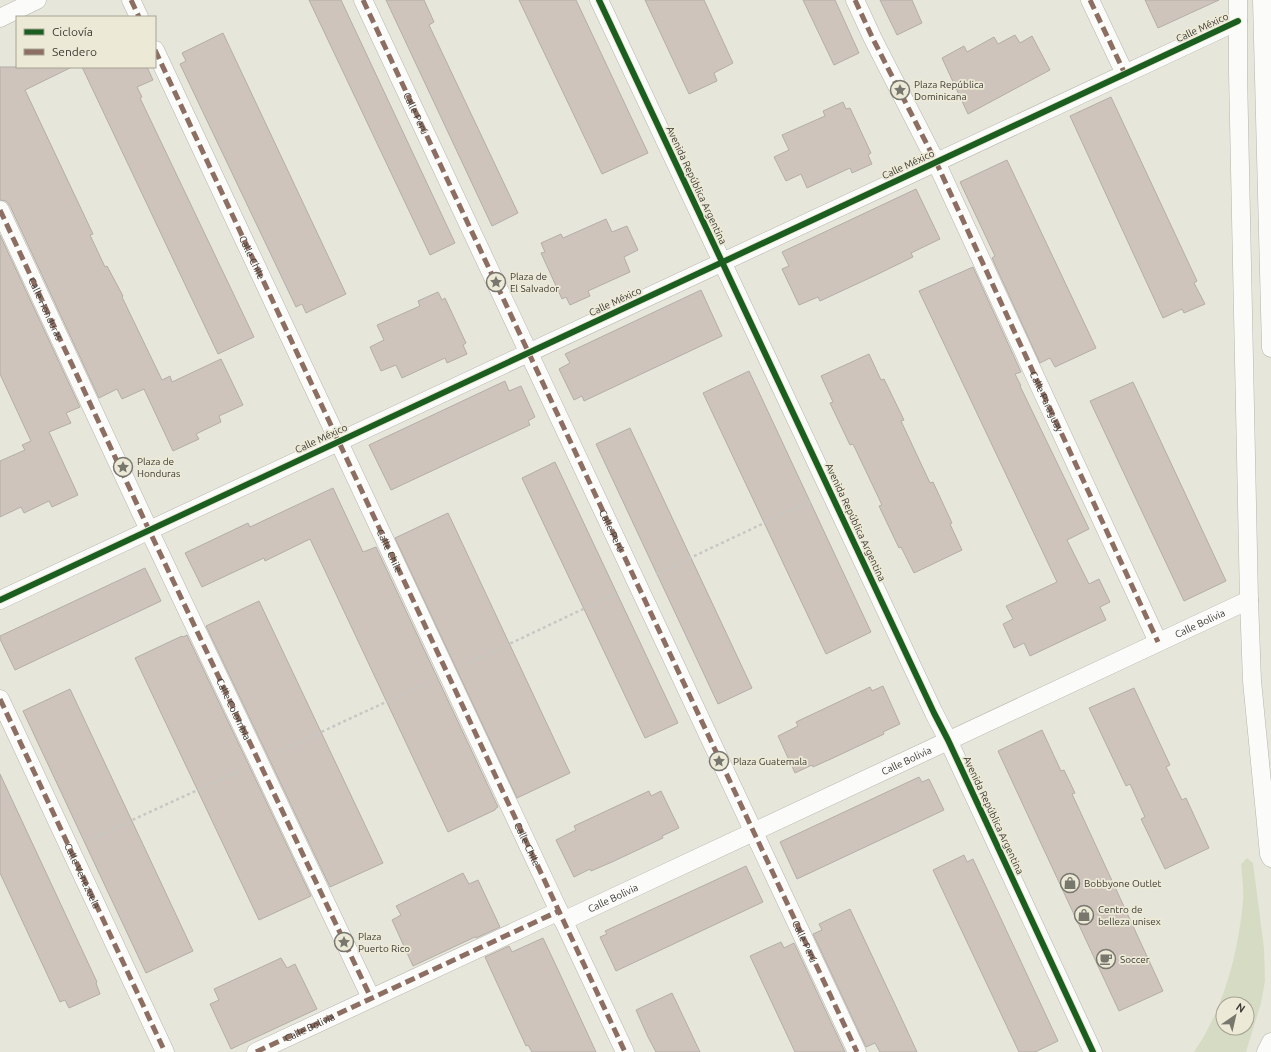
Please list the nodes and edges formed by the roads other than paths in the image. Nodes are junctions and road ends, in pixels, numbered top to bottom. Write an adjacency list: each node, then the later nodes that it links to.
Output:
1 (38, 0): 10 (street)
2 (131, 0): 9 (street)
3 (363, 0): 18 (street, Calle Perú)
4 (599, 0): 16 (street, Avenida República Argentina)
5 (855, 0): 14 (street)
6 (1090, 0): 13 (street)
7 (1238, 0): 11 (street)
8 (1262, 0): 17 (street)
9 (139, 16)
10 (0, 18)
11 (1238, 21): 13 (street, Calle México); 22 (street)
12 (156, 52): 19 (street, Calle Chile)
13 (1125, 74): 14 (street, Calle México)
14 (936, 162): 16 (street, Calle México); 23 (street, Calle Paraguay)
15 (0, 210): 20 (street, Calle Honduras)
16 (722, 262): 18 (street, Calle México); 25 (street, Avenida República Argentina)
17 (1271, 348)
18 (528, 353): 19 (street, Calle México); 26 (street, Calle Perú)
19 (338, 441): 20 (street, Calle México); 28 (street, Calle Chile)
20 (149, 530): 21 (street, Calle México); 29 (street, Calle Colombia)
21 (0, 600)
22 (1249, 600): 23 (street, Calle Bolivia); 27 (street)
23 (1158, 642): 25 (street, Calle Bolivia)
24 (0, 698): 30 (street, Calle Venezuela)
25 (948, 740): 26 (street, Calle Bolivia); 34 (street, Avenida República Argentina)
26 (754, 832): 28 (street, Calle Bolivia); 33 (street, Calle Perú)
27 (1271, 858)
28 (561, 916): 29 (street, Calle Bolivia); 32 (street, Calle Chile)
29 (371, 998): 31 (street, Calle Bolivia)
30 (165, 1052)
31 (256, 1052)
32 (625, 1052)
33 (857, 1052)
34 (1094, 1052)

